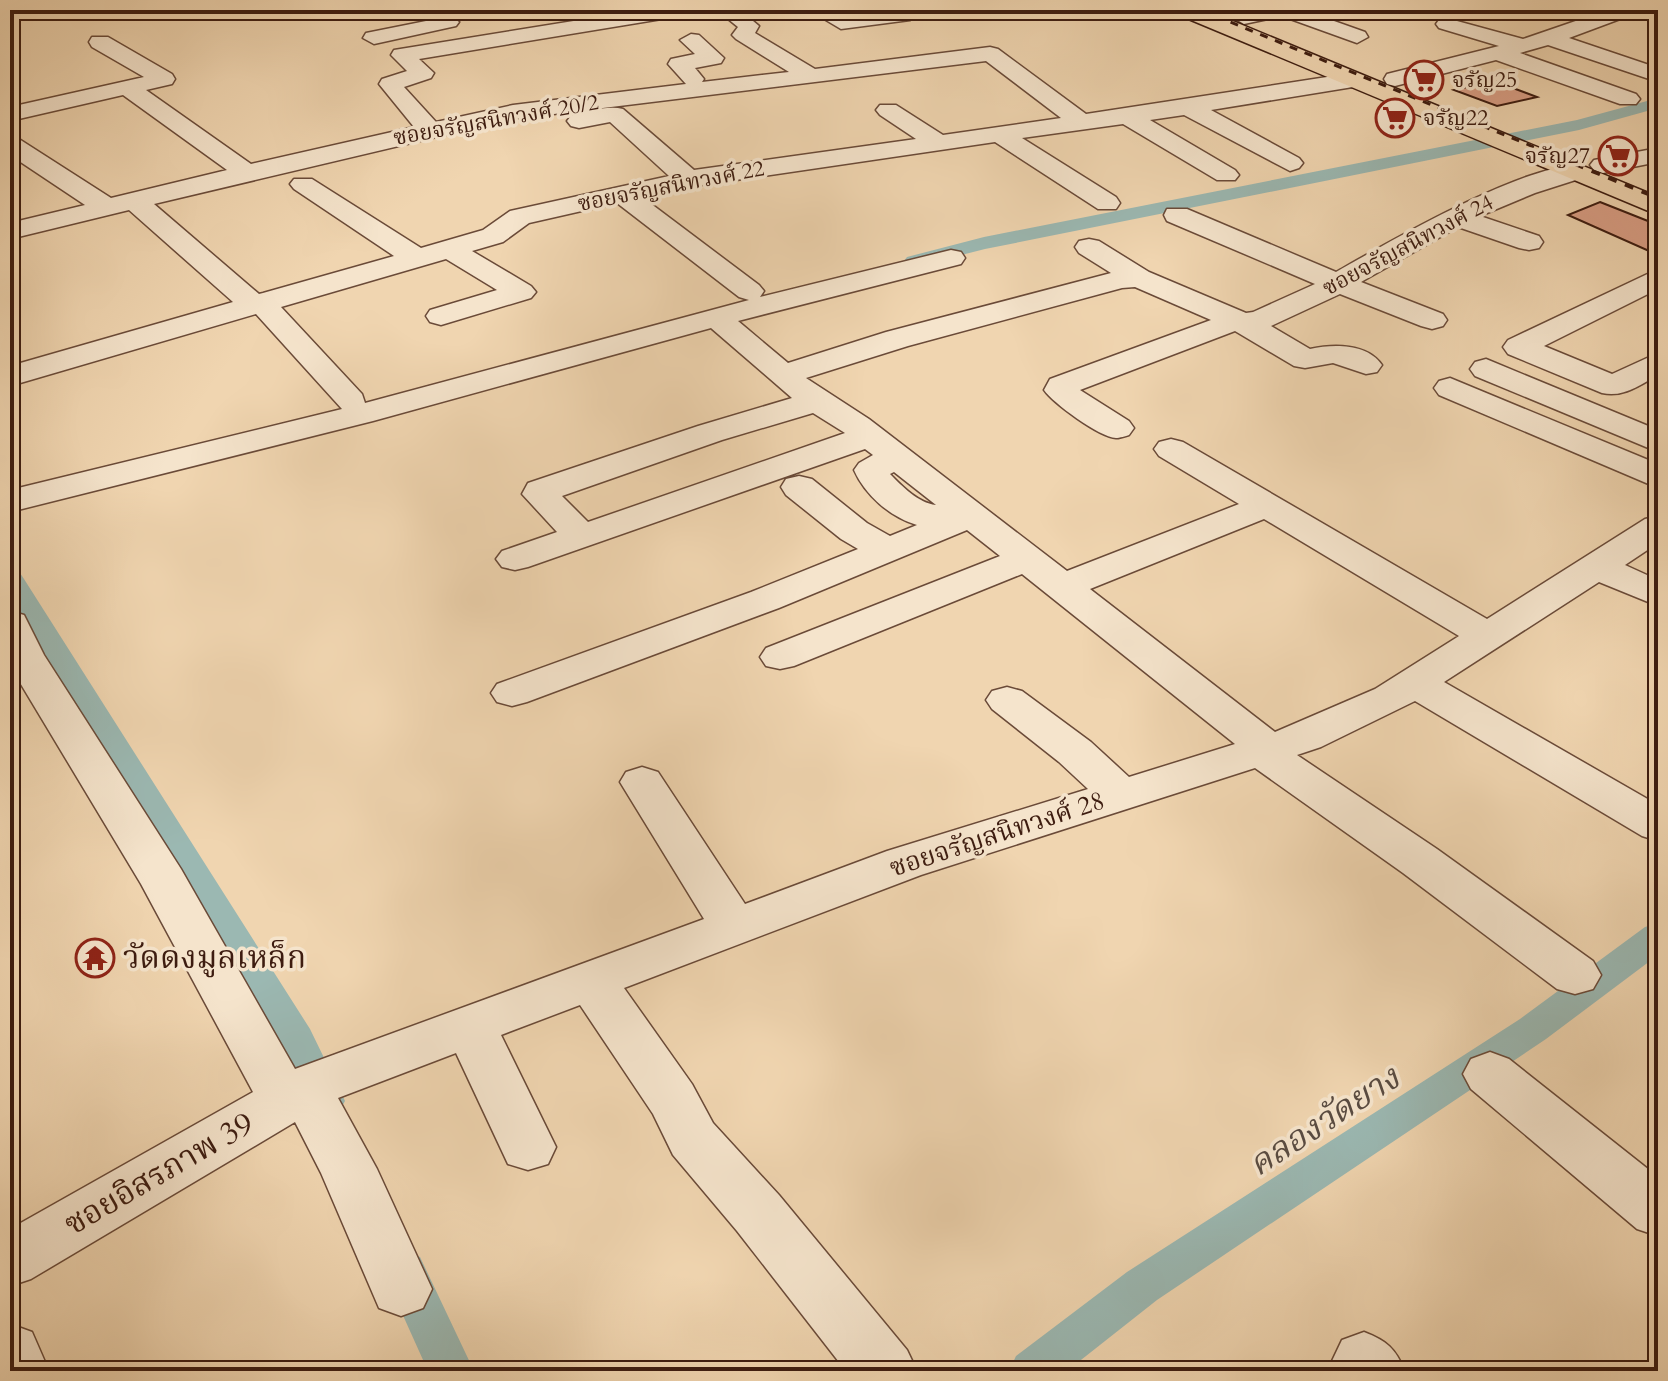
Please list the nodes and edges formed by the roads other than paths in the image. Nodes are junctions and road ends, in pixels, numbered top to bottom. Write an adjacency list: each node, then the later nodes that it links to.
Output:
1 (430, 10): 16 (street)
2 (680, 10): 10 (street)
3 (727, 10): 26 (street)
4 (819, 10): 8 (street)
5 (1187, 10): 31 (main road)
6 (1283, 10): 9 (street); 15 (street)
7 (1604, 10): 13 (street)
8 (910, 14)
9 (1235, 14): 30 (main road)
10 (640, 16): 12 (street); 14 (street)
11 (1446, 24): 21 (street)
12 (565, 27): 18 (street); 22 (street)
13 (1575, 30): 17 (street); 25 (street)
14 (660, 31)
15 (1357, 37)
16 (374, 38)
17 (1549, 38): 21 (street); 27 (street)
18 (487, 40): 24 (street); 41 (street)
19 (691, 40): 33 (street)
20 (100, 42): 32 (street)
21 (1524, 46): 23 (street)
22 (588, 48)
23 (1498, 53): 30 (street); 34 (street)
24 (504, 58)
25 (1658, 59)
26 (808, 74): 28 (street, ซอยจรัญสนิทวงศ์ 20/2); 33 (street, ซอยจรัญสนิทวงศ์ 20/2)
27 (1658, 75)
28 (1019, 76): 29 (street); 39 (street)
29 (987, 79)
30 (1395, 79): 44 (main road)
31 (1353, 80): 35 (street, ซอยจรัญสนิทวงศ์ 22); 44 (main road)
32 (125, 86): 37 (street); 52 (street)
33 (708, 87): 41 (street, ซอยจรัญสนิทวงศ์ 20/2)
34 (1628, 99)
35 (1188, 107): 38 (street, ซอยจรัญสนิทวงศ์ 22); 49 (street)
36 (888, 110): 45 (street)
37 (10, 114)
38 (1127, 116): 39 (street, ซอยจรัญสนิทวงศ์ 22); 53 (street)
39 (1081, 122): 42 (street, ซอยจรัญสนิทวงศ์ 22)
40 (563, 124): 54 (street)
41 (430, 130): 52 (street, ซอยจรัญสนิทวงศ์ 20/2)
42 (999, 134): 45 (street, ซอยจรัญสนิทวงศ์ 22); 58 (street)
43 (1631, 134): 47 (street)
44 (1515, 137): 50 (main road); 51 (main road)
45 (937, 142): 54 (street, ซอยจรัญสนิทวงศ์ 22)
46 (10, 144): 59 (street)
47 (1658, 145)
48 (1658, 155): 50 (street)
49 (1290, 163)
50 (1603, 165): 56 (main road)
51 (1576, 172): 61 (main road); 64 (street, ซอยจรัญสนิทวงศ์ 24)
52 (247, 173): 59 (street, ซอยจรัญสนิทวงศ์ 20/2)
53 (1226, 175)
54 (688, 179): 57 (street, ซอยจรัญสนิทวงศ์ 22)
55 (303, 184): 71 (street)
56 (1658, 187)
57 (620, 193): 70 (street, ซอยจรัญสนิทวงศ์ 22); 76 (street)
58 (1107, 203)
59 (120, 204): 65 (street, ซอยจรัญสนิทวงศ์ 20/2); 77 (street)
60 (22, 205): 65 (street)
61 (1658, 207)
62 (1177, 215): 75 (street)
63 (1394, 217): 67 (street)
64 (1457, 217): 67 (street, ซอยจรัญสนิทวงศ์ 24); 68 (street)
65 (45, 222): 66 (street, ซอยจรัญสนิทวงศ์ 20/2)
66 (10, 231)
67 (1429, 232): 75 (street, ซอยจรัญสนิทวงศ์ 24)
68 (1529, 242)
69 (1089, 247): 73 (street)
70 (448, 248): 71 (street, ซอยจรัญสนิทวงศ์ 22); 79 (street)
71 (415, 257): 77 (street, ซอยจรัญสนิทวงศ์ 22)
72 (951, 258): 80 (street)
73 (1139, 278): 82 (street); 83 (street)
74 (1658, 278): 85 (street)
75 (1338, 285): 81 (street); 82 (street, ซอยจรัญสนิทวงศ์ 24)
76 (749, 291)
77 (257, 303): 88 (street, ซอยจรัญสนิทวงศ์ 22); 90 (street)
78 (859, 306): 83 (street)
79 (441, 316)
80 (717, 318): 89 (street); 97 (street)
81 (1432, 320)
82 (1237, 321): 86 (street); 91 (street, ซอยจรัญสนิทวงศ์ 24)
83 (895, 352): 89 (street)
84 (1517, 352): 87 (street)
85 (1658, 362)
86 (1366, 365)
87 (1486, 369): 92 (street); 95 (street)
88 (10, 376)
89 (804, 389): 93 (street); 100 (street)
90 (350, 401)
91 (1117, 428)
92 (1658, 442)
93 (883, 446): 99 (street); 100 (street)
94 (1171, 449): 98 (street)
95 (1658, 477)
96 (799, 487): 101 (street)
97 (10, 501)
98 (1268, 505): 105 (street); 108 (street)
99 (968, 514): 101 (street); 104 (street)
100 (581, 536): 103 (street)
101 (888, 550): 111 (street)
102 (1635, 550): 106 (street); 108 (street, ซอยจรัญสนิทวงศ์ 28)
103 (515, 559)
104 (1027, 559): 105 (street); 109 (street)
105 (1062, 587): 113 (street)
106 (1658, 594)
107 (10, 623): 122 (street)
108 (1488, 636): 110 (street, ซอยจรัญสนิทวงศ์ 28)
109 (780, 657)
110 (1415, 683): 113 (street, ซอยจรัญสนิทวงศ์ 28); 116 (street)
111 (512, 693)
112 (1007, 700): 115 (street)
113 (1264, 750): 115 (street, ซอยจรัญสนิทวงศ์ 28); 118 (street)
114 (642, 782): 117 (street)
115 (1120, 794): 117 (street, ซอยจรัญสนิทวงศ์ 28)
116 (1658, 825)
117 (734, 927): 119 (street, ซอยจรัญสนิทวงศ์ 28)
118 (1575, 975)
119 (591, 981): 120 (street, ซอยจรัญสนิทวงศ์ 28); 129 (street)
120 (470, 1026): 122 (street, ซอยจรัญสนิทวงศ์ 28); 123 (street)
121 (1490, 1074): 124 (street)
122 (306, 1089): 125 (street, ซอยอิสรภาพ 39); 126 (street)
123 (528, 1147)
124 (1658, 1211)
125 (10, 1260)
126 (401, 1289)
127 (10, 1353): 128 (street)
128 (17, 1371)
129 (885, 1371)

